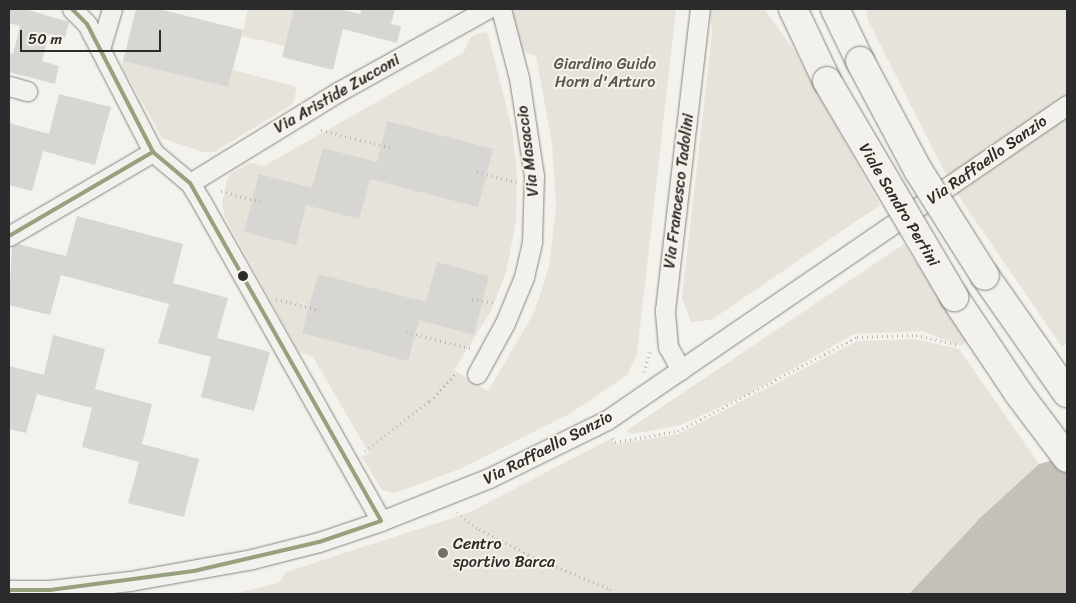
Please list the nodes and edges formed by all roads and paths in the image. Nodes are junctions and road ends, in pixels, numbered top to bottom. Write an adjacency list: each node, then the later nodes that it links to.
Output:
1 (72, 9): 10 (street)
2 (112, 9): 10 (street)
3 (487, 9): 19 (street, Via Aristide Zucconi)
4 (502, 9): 33 (street, Via Masaccio)
5 (700, 9): 31 (street, Via Francesco Tadolini)
6 (793, 9): 38 (highway, Viale Sandro Pertini, bridge)
7 (835, 9): 9 (highway)
8 (842, 9): 9 (highway)
9 (849, 36): 35 (highway, bridge)
10 (100, 49): 16 (street)
11 (9, 86): 12 (street)
12 (27, 91)
13 (1067, 105): 31 (street, Via Raffaello Sanzio)
14 (321, 130): 15 (path)
15 (392, 148)
16 (153, 152): 19 (street); 22 (street)
17 (476, 172): 18 (path)
18 (522, 181)
19 (190, 183): 40 (street)
20 (221, 191): 21 (path)
21 (262, 202)
22 (9, 236)
23 (271, 297): 26 (path)
24 (472, 299): 25 (path)
25 (498, 304)
26 (319, 310)
27 (406, 332): 30 (path)
28 (652, 342): 34 (path)
29 (960, 346): 36 (path)
30 (472, 349)
31 (681, 370): 40 (street, Via Raffaello Sanzio)
32 (455, 374): 37 (path)
33 (477, 374)
34 (642, 376)
35 (1067, 393)
36 (611, 435)
37 (365, 451)
38 (1067, 458)
39 (457, 512): 42 (path)
40 (381, 521): 41 (street, Via Raffaello Sanzio)
41 (9, 590)
42 (613, 594)

